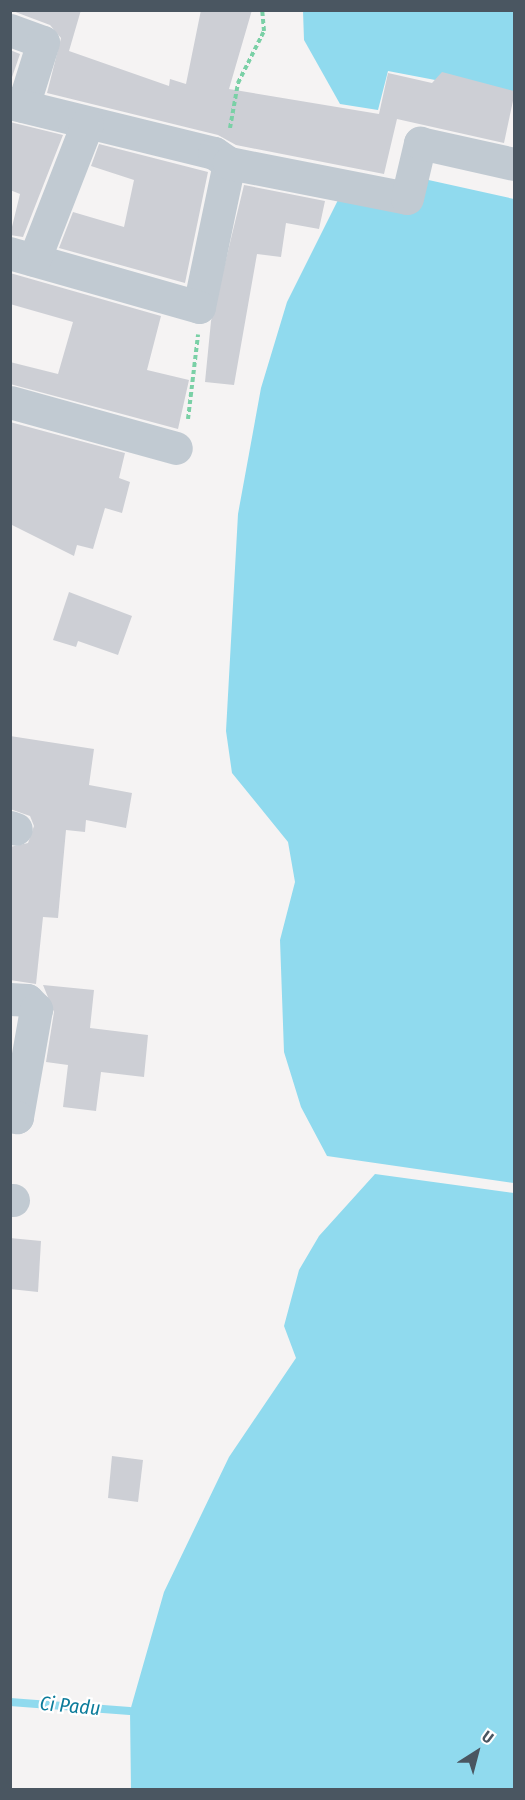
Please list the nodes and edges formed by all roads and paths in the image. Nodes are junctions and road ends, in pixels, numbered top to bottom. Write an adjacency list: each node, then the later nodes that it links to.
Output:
1 (262, 10): 5 (path)
2 (10, 30): 3 (street)
3 (20, 103): 4 (street)
4 (87, 124): 5 (street); 7 (street)
5 (229, 148): 6 (street); 8 (street)
6 (514, 164)
7 (22, 256): 8 (street)
8 (199, 307): 10 (path)
9 (10, 402): 10 (street)
10 (176, 448)
11 (10, 999): 12 (street)
12 (10, 1116)

